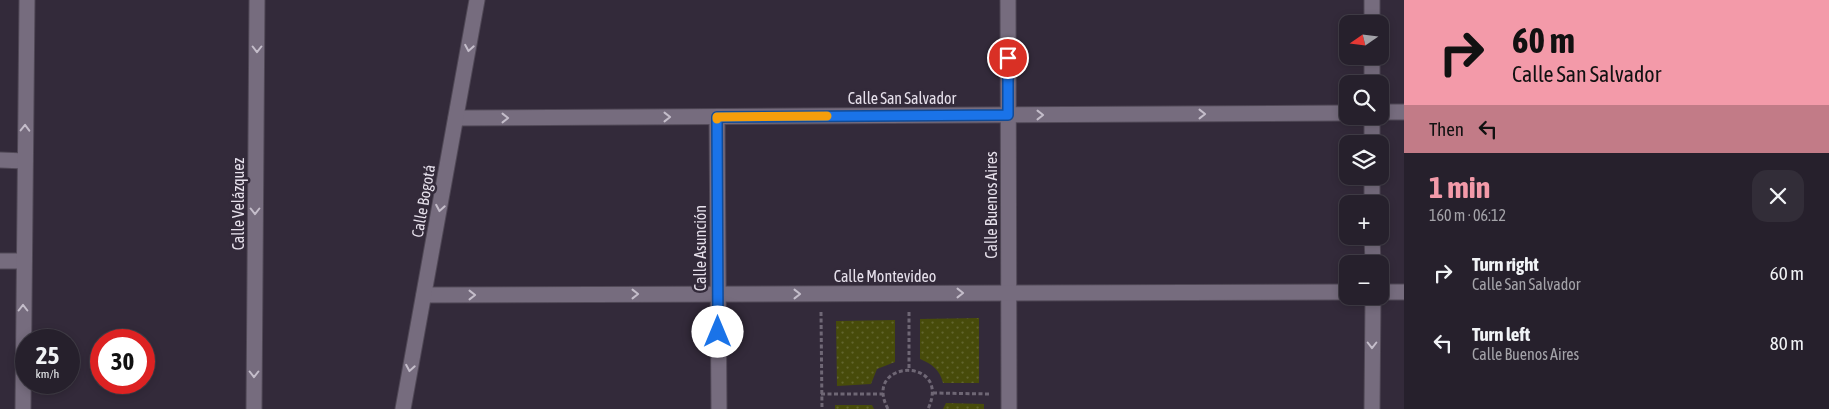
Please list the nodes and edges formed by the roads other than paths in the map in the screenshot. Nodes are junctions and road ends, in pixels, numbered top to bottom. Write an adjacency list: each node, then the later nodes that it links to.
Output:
1 (27, 0): 14 (street, one-way to 1)
2 (257, 0): 26 (street, Calle Velázquez, one-way to 26)
3 (477, 0): 12 (street, Calle Bogotá, one-way to 12)
4 (1008, 0): 10 (street, Calle Buenos Aires)
5 (1372, 0): 6 (street)
6 (1372, 15)
7 (1339, 112): 10 (street, Calle San Salvador, one-way to 7)
8 (1389, 112): 9 (street)
9 (1404, 112)
10 (1008, 115): 11 (street, Calle San Salvador); 20 (street, Calle Buenos Aires)
11 (717, 117): 12 (street, Calle San Salvador, one-way to 11); 21 (street, Calle Asunción)
12 (456, 118): 22 (street, Calle Bogotá, one-way to 22)
13 (0, 160): 14 (street)
14 (25, 161): 16 (street)
15 (0, 261): 16 (street)
16 (24, 261): 25 (street, one-way to 16)
17 (1339, 292): 20 (street, Calle Montevideo)
18 (1389, 292): 19 (street)
19 (1404, 292)
20 (1009, 293): 21 (street, Calle Montevideo, one-way to 20); 24 (street, Calle Buenos Aires)
21 (718, 294): 22 (street, Calle Montevideo, one-way to 21); 28 (street, Calle Asunción)
22 (424, 295): 27 (street, Calle Bogotá, one-way to 27)
23 (1372, 305): 29 (street, one-way to 29)
24 (1009, 402)
25 (23, 409)
26 (254, 409)
27 (403, 409)
28 (719, 409)
29 (1372, 409)

